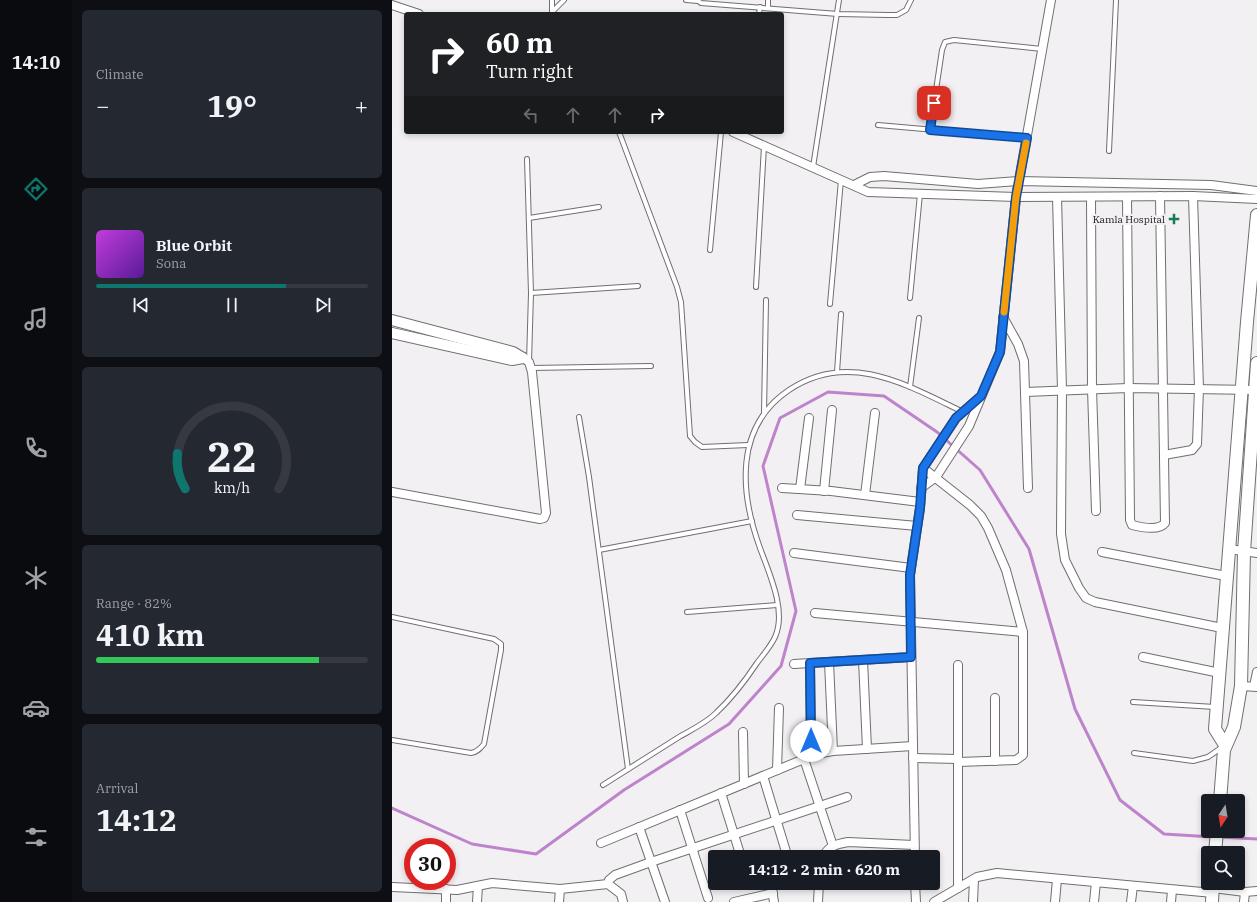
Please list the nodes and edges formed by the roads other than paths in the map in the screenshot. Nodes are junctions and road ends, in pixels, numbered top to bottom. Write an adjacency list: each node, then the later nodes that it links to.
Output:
1 (552, 0): 14 (lane)
2 (564, 0): 15 (lane)
3 (686, 0): 9 (lane)
4 (768, 0): 12 (lane)
5 (839, 0): 17 (lane)
6 (911, 0): 17 (lane)
7 (1051, 0): 18 (street)
8 (1116, 0): 26 (lane)
9 (698, 1): 11 (lane)
10 (392, 5): 13 (street)
11 (760, 7): 12 (lane); 16 (lane)
12 (768, 7): 17 (lane)
13 (413, 12)
14 (552, 12)
15 (553, 12)
16 (759, 12)
17 (838, 14): 28 (lane)
18 (1042, 49): 20 (lane); 24 (street)
19 (878, 125): 20 (lane)
20 (930, 130): 24 (lane)
21 (619, 134): 77 (lane)
22 (721, 134): 44 (lane)
23 (737, 134): 25 (street)
24 (1027, 138): 30 (street)
25 (764, 146): 28 (street); 46 (lane)
26 (1109, 151)
27 (526, 159): 43 (lane)
28 (813, 168): 29 (street)
29 (841, 180): 31 (street); 50 (lane)
30 (1019, 181): 31 (street); 32 (street); 36 (street)
31 (854, 185): 33 (street)
32 (1257, 191)
33 (920, 194): 36 (street); 48 (lane)
34 (1160, 196): 35 (street); 39 (street); 62 (street)
35 (1193, 196): 40 (street); 63 (street)
36 (1016, 197): 37 (street); 53 (street)
37 (1057, 197): 38 (street); 66 (street)
38 (1091, 197): 39 (street); 64 (street)
39 (1127, 197): 61 (street)
40 (1257, 199)
41 (599, 207): 43 (lane)
42 (1257, 215): 65 (main road)
43 (528, 218): 47 (lane)
44 (710, 250)
45 (638, 286): 47 (lane)
46 (756, 287)
47 (531, 293): 56 (lane)
48 (910, 298)
49 (766, 300): 73 (lane)
50 (830, 304)
51 (840, 314): 59 (lane)
52 (919, 318): 60 (lane)
53 (1003, 318): 68 (street); 69 (street)
54 (392, 320): 56 (street)
55 (392, 332): 56 (street)
56 (528, 363): 58 (lane); 86 (street)
57 (1257, 363): 67 (main road)
58 (650, 366)
59 (837, 372): 60 (lane); 73 (lane)
60 (910, 387): 71 (lane)
61 (1128, 388): 62 (street); 64 (street); 78 (street)
62 (1163, 388): 63 (street); 78 (street)
63 (1199, 388): 65 (street); 78 (street)
64 (1092, 389): 66 (street); 89 (street)
65 (1241, 389): 67 (street); 93 (main road)
66 (1062, 390): 68 (street); 106 (street)
67 (1255, 390): 76 (main road)
68 (1024, 392): 83 (street)
69 (981, 396): 71 (street); 80 (street)
70 (832, 410): 85 (street)
71 (963, 412): 79 (street)
72 (875, 413): 87 (street)
73 (764, 414): 77 (lane)
74 (579, 417): 94 (lane)
75 (809, 418): 84 (street)
76 (1254, 434): 96 (main road)
77 (748, 445): 91 (lane)
78 (1164, 454)
79 (923, 468): 80 (street); 82 (street)
80 (936, 477): 82 (street); 107 (street)
81 (782, 488): 84 (street)
82 (922, 488): 88 (street)
83 (1028, 488)
84 (800, 489): 85 (street)
85 (824, 491): 87 (street)
86 (392, 492)
87 (865, 495): 88 (street)
88 (920, 502): 92 (street)
89 (1096, 511)
90 (797, 515): 92 (street)
91 (752, 521): 94 (lane); 101 (lane)
92 (917, 526): 99 (street)
93 (1229, 549): 96 (street); 100 (main road)
94 (599, 550): 134 (lane)
95 (1102, 552): 100 (street)
96 (1244, 552): 98 (street); 117 (main road)
97 (794, 553): 99 (street)
98 (1257, 554)
99 (911, 568): 105 (street)
100 (1226, 576): 106 (main road)
101 (777, 605): 102 (lane); 134 (lane)
102 (687, 612)
103 (816, 613): 105 (street)
104 (392, 617): 124 (lane)
105 (910, 622): 107 (street); 108 (street)
106 (1222, 628): 116 (main road)
107 (1023, 632): 133 (street)
108 (911, 657): 110 (street); 125 (street)
109 (1143, 657): 116 (street)
110 (863, 660): 111 (street); 127 (street)
111 (829, 662): 112 (street); 128 (street)
112 (810, 663): 113 (street); 130 (street)
113 (794, 664)
114 (958, 665): 132 (street)
115 (1257, 672): 118 (street)
116 (1220, 673): 121 (main road)
117 (1241, 686): 118 (street); 126 (main road)
118 (1256, 687)
119 (995, 698): 133 (street)
120 (1133, 702): 121 (lane)
121 (1218, 707): 126 (main road)
122 (779, 708): 135 (street)
123 (742, 732): 137 (street)
124 (392, 740)
125 (913, 746): 127 (street); 131 (street)
126 (1224, 748): 129 (lane); 140 (main road)
127 (867, 749): 128 (street)
128 (833, 751): 130 (street)
129 (1134, 752)
130 (807, 758): 135 (street); 142 (street)
131 (913, 758): 132 (street); 148 (street)
132 (958, 760): 133 (street); 164 (street)
133 (995, 761)
134 (628, 769): 138 (lane)
135 (777, 770): 136 (street)
136 (763, 776): 137 (street); 144 (street)
137 (744, 784): 139 (street)
138 (603, 785)
139 (721, 794): 143 (street); 146 (street)
140 (1221, 794)
141 (847, 797): 142 (street)
142 (819, 805): 144 (street); 149 (street)
143 (680, 810): 145 (street); 150 (street)
144 (776, 820): 146 (street); 152 (street)
145 (639, 827): 147 (street); 155 (street)
146 (734, 834): 150 (street); 151 (street)
147 (601, 843)
148 (914, 844): 149 (street); 154 (street)
149 (833, 846): 153 (street)
150 (692, 848): 155 (street); 176 (street)
151 (740, 850)
152 (785, 850)
153 (828, 850)
154 (914, 850)
155 (651, 862): 159 (street); 181 (street)
156 (974, 879): 157 (street); 164 (street); 187 (street)
157 (1057, 879): 158 (street); 188 (street)
158 (1096, 882): 161 (street); 189 (street)
159 (608, 884): 165 (street); 180 (street)
160 (478, 886): 165 (street); 167 (street); 178 (street)
161 (1133, 886): 171 (street); 190 (street)
162 (392, 887): 163 (street)
163 (404, 887)
164 (958, 888): 186 (street)
165 (560, 889): 179 (street)
166 (446, 890): 177 (street)
167 (456, 890)
168 (772, 890): 175 (street)
169 (819, 890): 184 (street)
170 (915, 890): 185 (street)
171 (1172, 890): 172 (street); 191 (street)
172 (1212, 891): 174 (street)
173 (1257, 891): 174 (street)
174 (1245, 892): 192 (street)
175 (773, 893): 182 (street); 183 (street)
176 (708, 898)
177 (446, 902)
178 (477, 902)
179 (559, 902)
180 (623, 902)
181 (665, 902)
182 (734, 902)
183 (774, 902)
184 (818, 902)
185 (916, 902)
186 (934, 902)
187 (973, 902)
188 (1055, 902)
189 (1094, 902)
190 (1132, 902)
191 (1170, 902)
192 (1244, 902)

